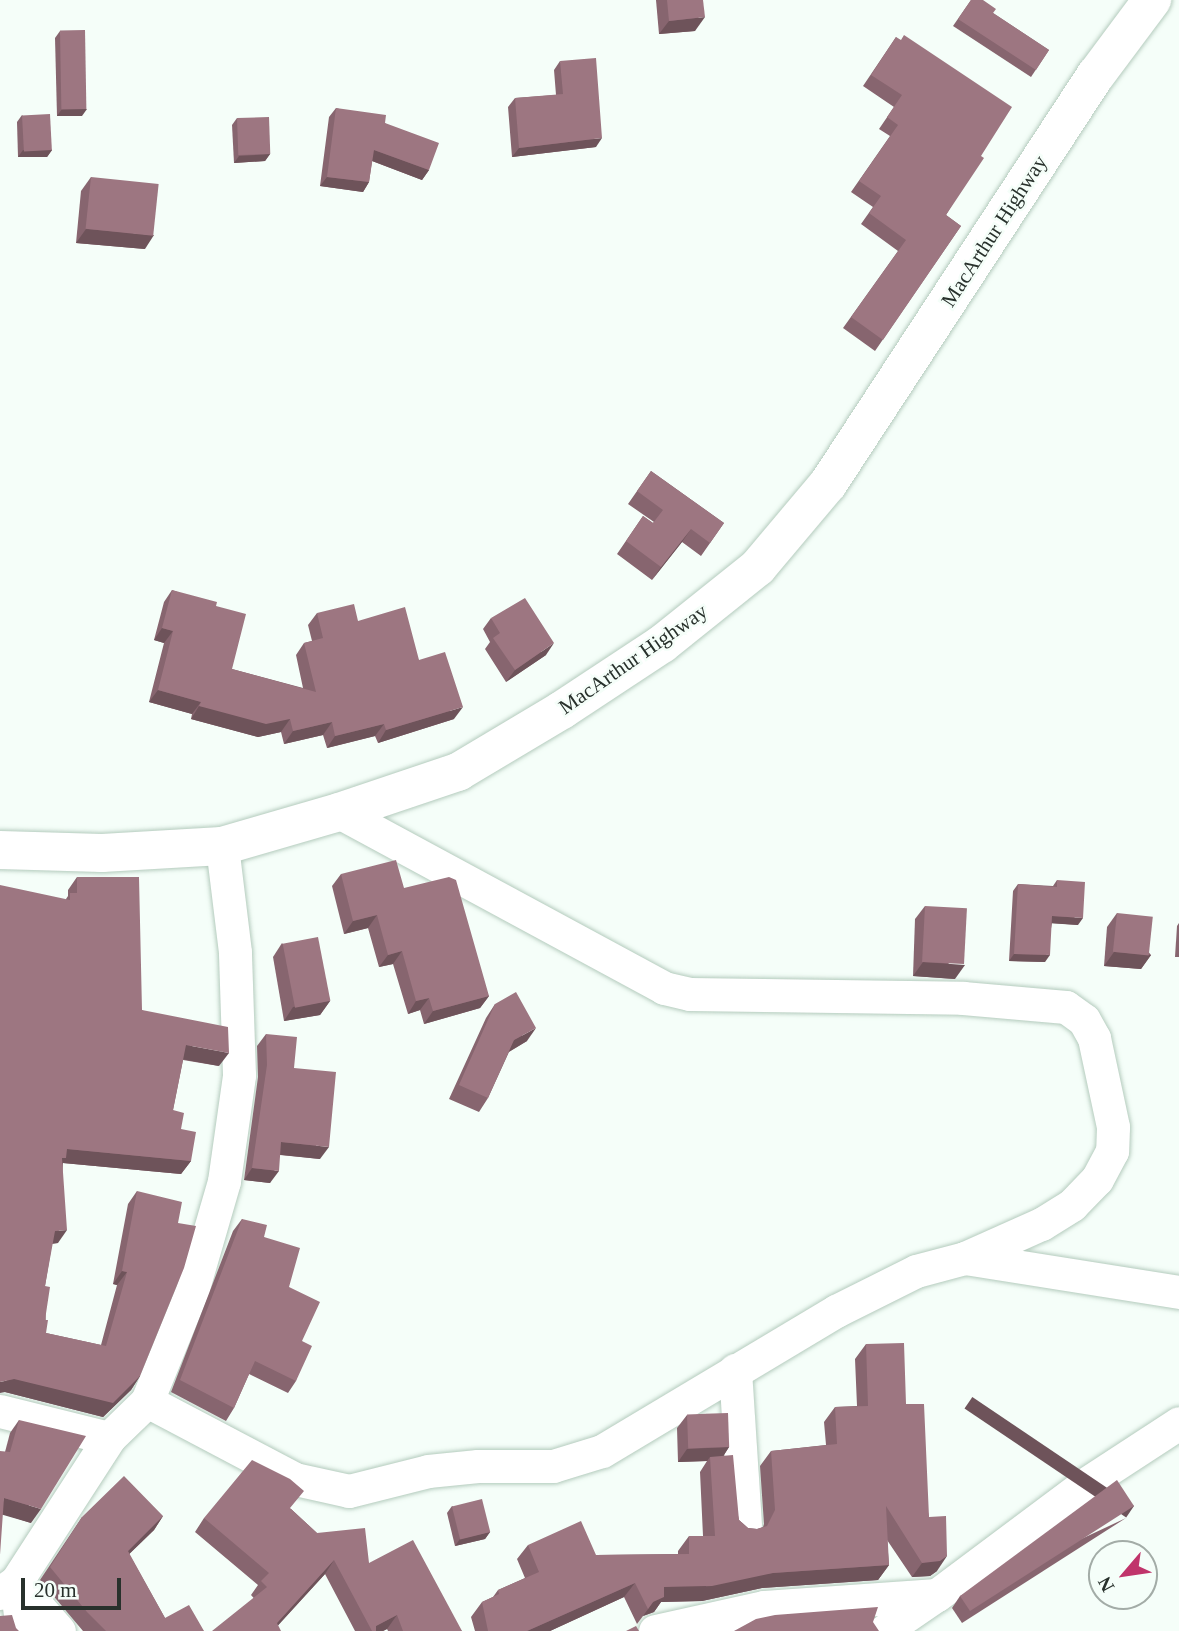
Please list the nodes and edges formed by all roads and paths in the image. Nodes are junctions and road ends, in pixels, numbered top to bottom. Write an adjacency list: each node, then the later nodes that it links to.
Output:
1 (1152, 0): 2 (highway, MacArthur Highway)
2 (339, 812): 3 (highway, MacArthur Highway); 5 (street)
3 (222, 846): 4 (highway, MacArthur Highway); 8 (street)
4 (0, 850)
5 (965, 1258): 6 (street); 7 (street)
6 (1179, 1292)
7 (735, 1370): 8 (street); 12 (street)
8 (146, 1401): 11 (street)
9 (0, 1411): 11 (street)
10 (1179, 1423): 14 (street)
11 (109, 1438): 13 (street)
12 (745, 1525)
13 (8, 1588): 15 (street); 16 (street)
14 (937, 1595): 17 (street); 18 (street)
15 (22, 1631)
16 (59, 1631)
17 (655, 1631)
18 (884, 1631)

